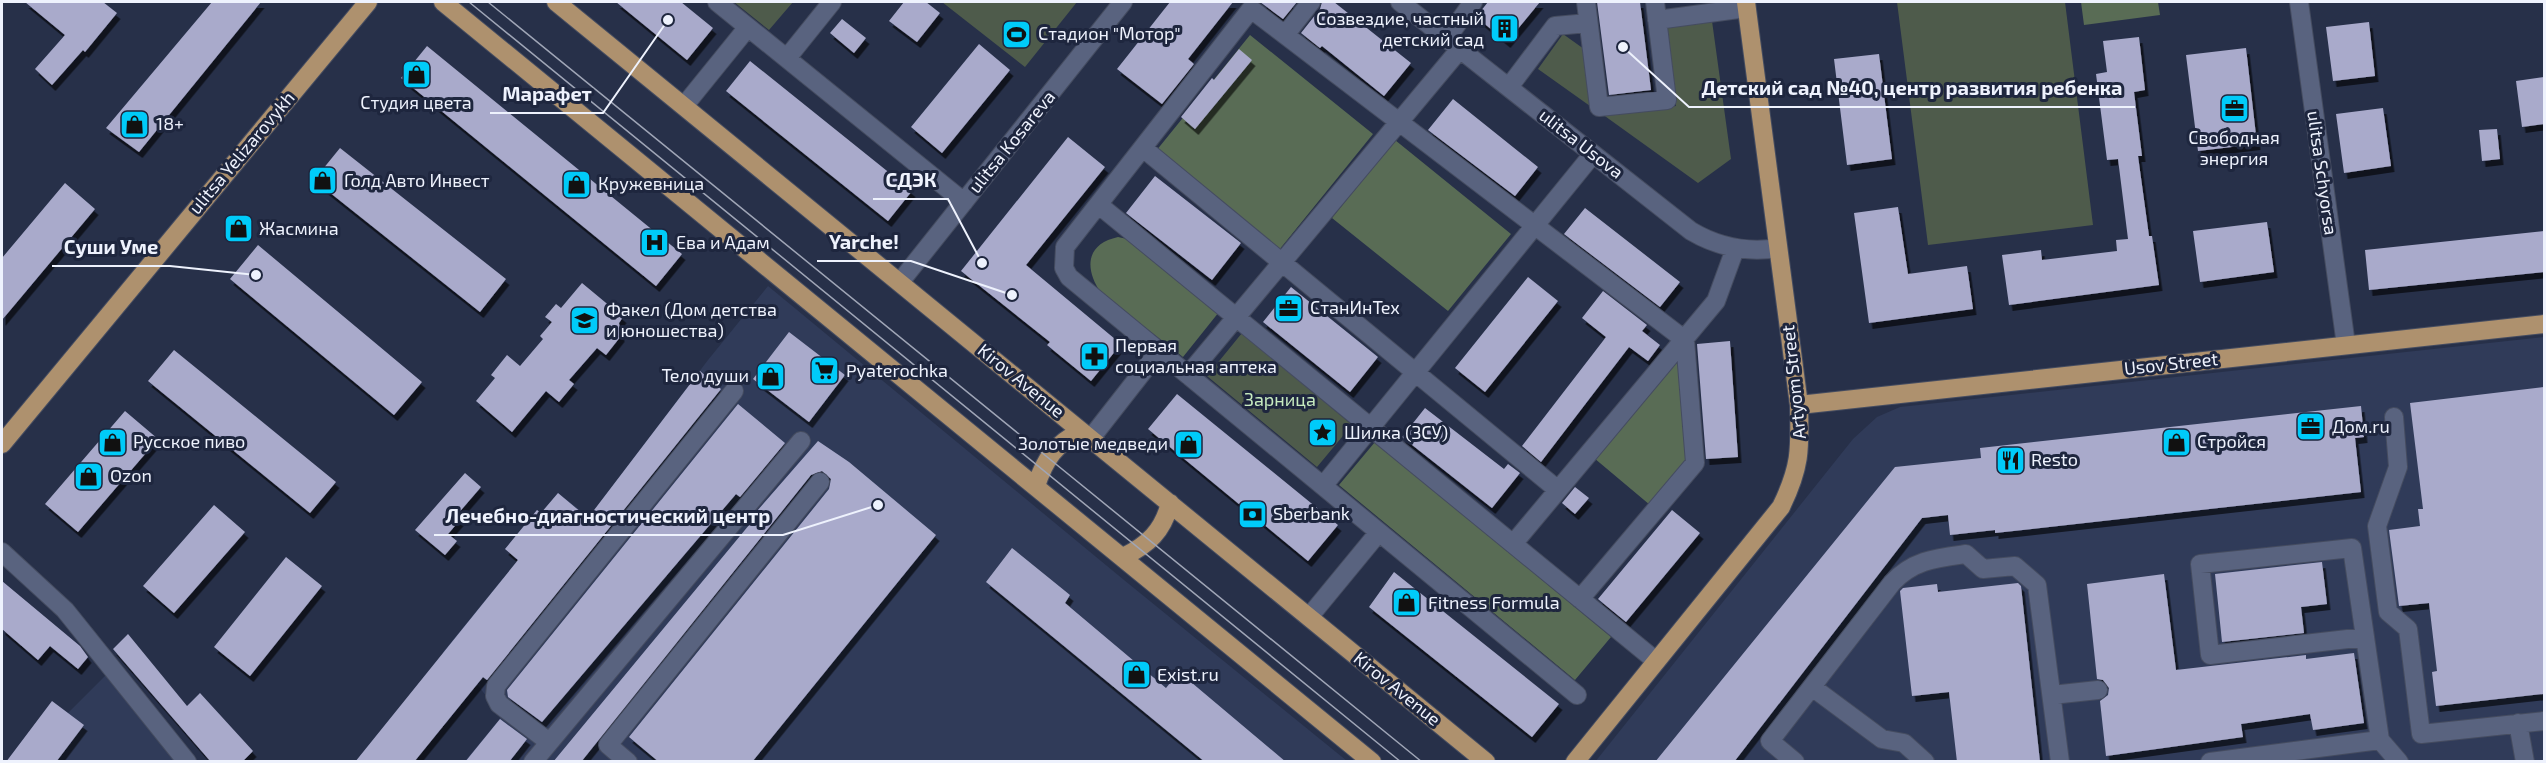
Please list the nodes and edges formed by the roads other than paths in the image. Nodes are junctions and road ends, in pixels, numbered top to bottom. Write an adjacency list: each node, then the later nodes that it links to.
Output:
1 (368, 2): 44 (main road, ulitsa Yelizarovykh)
2 (443, 2): 46 (main road)
3 (556, 2): 20 (main road, Kirov Avenue)
4 (717, 2): 15 (street)
5 (832, 2): 18 (street)
6 (1124, 2): 24 (street, ulitsa Kosareva)
7 (1311, 2): 16 (street)
8 (1400, 2): 17 (street, ulitsa Usova)
9 (1473, 2): 17 (street)
10 (1586, 2): 14 (street)
11 (2299, 2): 34 (street, ulitsa Schyorsa)
12 (1746, 5): 13 (street); 27 (main road, Artyom Street)
13 (1656, 10): 14 (street)
14 (1588, 23): 19 (street)
15 (748, 27): 18 (street); 20 (street)
16 (1285, 35): 21 (street); 22 (street)
17 (1453, 44): 19 (street, ulitsa Usova); 21 (street)
18 (787, 58): 24 (street)
19 (1509, 87): 23 (street, ulitsa Usova)
20 (684, 106): 30 (main road, Kirov Avenue)
21 (1398, 122): 26 (street); 29 (street)
22 (1143, 148): 25 (street); 29 (street)
23 (1593, 153): 26 (street); 28 (street, ulitsa Usova)
24 (964, 202): 30 (street, ulitsa Kosareva)
25 (1099, 205): 31 (street); 35 (street)
26 (1534, 226): 33 (street); 36 (street)
27 (1778, 248): 28 (street, ulitsa Usova); 39 (main road, Artyom Street)
28 (1735, 249): 33 (street)
29 (1280, 264): 31 (street); 36 (street)
30 (900, 282): 42 (main road, Kirov Avenue)
31 (1236, 317): 37 (street); 41 (street)
32 (2544, 324): 34 (main road, Usov Street)
33 (1685, 340): 48 (street); 54 (street)
34 (2346, 345): 39 (main road, Usov Street)
35 (1159, 351): 37 (street); 42 (street)
36 (1415, 374): 41 (street); 48 (street)
37 (1188, 375): 47 (street)
38 (734, 391): 65 (street)
39 (1798, 405): 57 (main road, Artyom Street)
40 (2394, 417): 63 (street)
41 (1371, 428): 47 (street); 51 (street)
42 (1086, 434): 46 (main road); 49 (main road, Kirov Avenue)
43 (801, 441): 65 (street)
44 (2, 444)
45 (820, 482): 68 (street)
46 (1036, 486): 53 (main road)
47 (1323, 486): 50 (street)
48 (1558, 490): 51 (street)
49 (1170, 503): 53 (main road); 55 (main road, Kirov Avenue)
50 (1379, 531): 55 (street); 60 (street)
51 (1513, 544): 54 (street)
52 (2, 552): 66 (street)
53 (1123, 557): 69 (main road)
54 (1580, 599): 57 (street)
55 (1309, 617): 70 (main road, Kirov Avenue)
56 (2365, 637): 56 (street); 64 (street)
57 (1656, 661): 71 (main road, Artyom Street)
58 (1812, 687): 61 (street); 72 (street); 73 (street)
59 (2098, 690): 61 (street)
60 (1577, 695)
61 (2052, 695): 74 (street)
62 (2544, 721): 63 (street)
63 (2518, 723): 77 (street)
64 (2380, 740): 75 (street); 76 (street)
65 (549, 742): 67 (street)
66 (187, 762)
67 (533, 762)
68 (628, 762)
69 (1372, 762)
70 (1486, 762)
71 (1575, 762)
72 (1795, 762)
73 (1925, 762)
74 (2060, 762)
75 (2210, 762)
76 (2399, 762)
77 (2525, 762)

